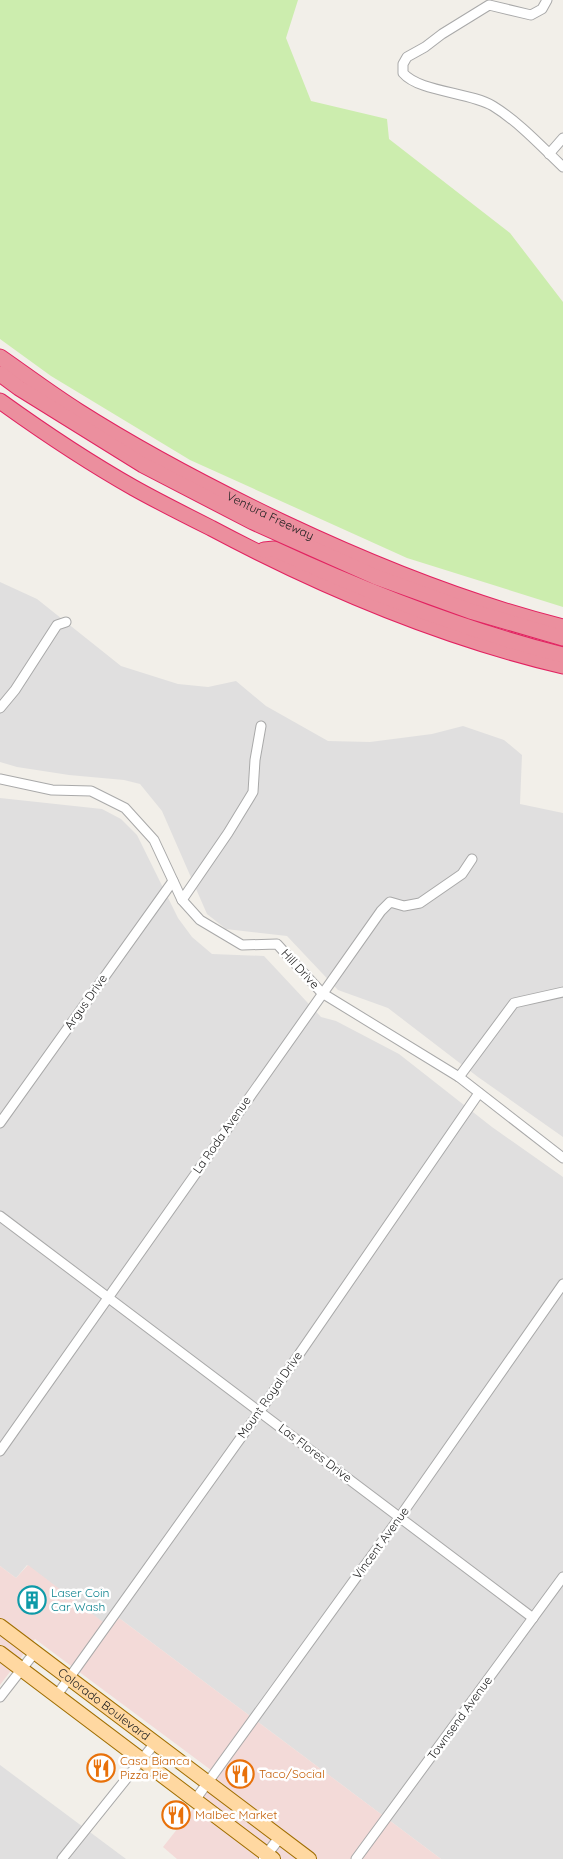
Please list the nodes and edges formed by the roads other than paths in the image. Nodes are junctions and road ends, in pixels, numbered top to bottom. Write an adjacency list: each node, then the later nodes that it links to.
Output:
1 (547, 0): 3 (street)
2 (563, 138): 3 (street)
3 (549, 154): 4 (street)
4 (563, 167)
5 (0, 358): 10 (highway, Ventura Freeway)
6 (0, 374): 11 (highway)
7 (0, 401): 8 (highway)
8 (252, 551): 12 (highway); 13 (highway)
9 (66, 622): 14 (street)
10 (563, 627)
11 (563, 638)
12 (563, 655)
13 (563, 666)
14 (0, 708)
15 (261, 726): 19 (street)
16 (0, 779): 18 (street, Hill Drive)
17 (472, 859): 21 (street, La Roda Avenue)
18 (172, 881): 19 (street, Hill Drive); 24 (street, Argus Drive)
19 (182, 900): 21 (street, Hill Drive)
20 (563, 992): 22 (street)
21 (322, 993): 22 (street, Hill Drive); 28 (street, La Roda Avenue)
22 (459, 1077): 23 (street, Hill Drive)
23 (479, 1093): 25 (street, Hill Drive); 29 (street, Mount Royal Drive)
24 (0, 1123)
25 (563, 1158)
26 (0, 1216): 28 (street, Las Flores Drive)
27 (563, 1284): 31 (street, Vincent Avenue)
28 (108, 1298): 29 (street, Las Flores Drive); 30 (street, La Roda Avenue)
29 (260, 1411): 31 (street, Las Flores Drive); 38 (street, Mount Royal Drive)
30 (0, 1451)
31 (400, 1517): 33 (street, Las Flores Drive); 43 (street, Vincent Avenue)
32 (563, 1577): 33 (street, Townsend Avenue)
33 (533, 1618): 49 (street, Townsend Avenue)
34 (0, 1626): 35 (main road, Colorado Boulevard)
35 (35, 1652): 37 (street); 38 (main road, Colorado Boulevard)
36 (0, 1653): 37 (main road, Colorado Boulevard)
37 (22, 1669): 39 (main road, Colorado Boulevard); 40 (street)
38 (70, 1678): 39 (street, Mount Royal Drive); 41 (main road, Colorado Boulevard)
39 (57, 1695): 42 (main road, Colorado Boulevard)
40 (0, 1696)
41 (155, 1743): 42 (street); 43 (main road, Colorado Boulevard)
42 (142, 1760): 44 (main road, Colorado Boulevard); 47 (street)
43 (208, 1782): 44 (street, Vincent Avenue); 45 (main road, Colorado Boulevard)
44 (195, 1800): 46 (main road, Colorado Boulevard)
45 (280, 1837): 46 (street); 48 (main road, Colorado Boulevard)
46 (268, 1858)
47 (62, 1859)
48 (309, 1859)
49 (356, 1859)

